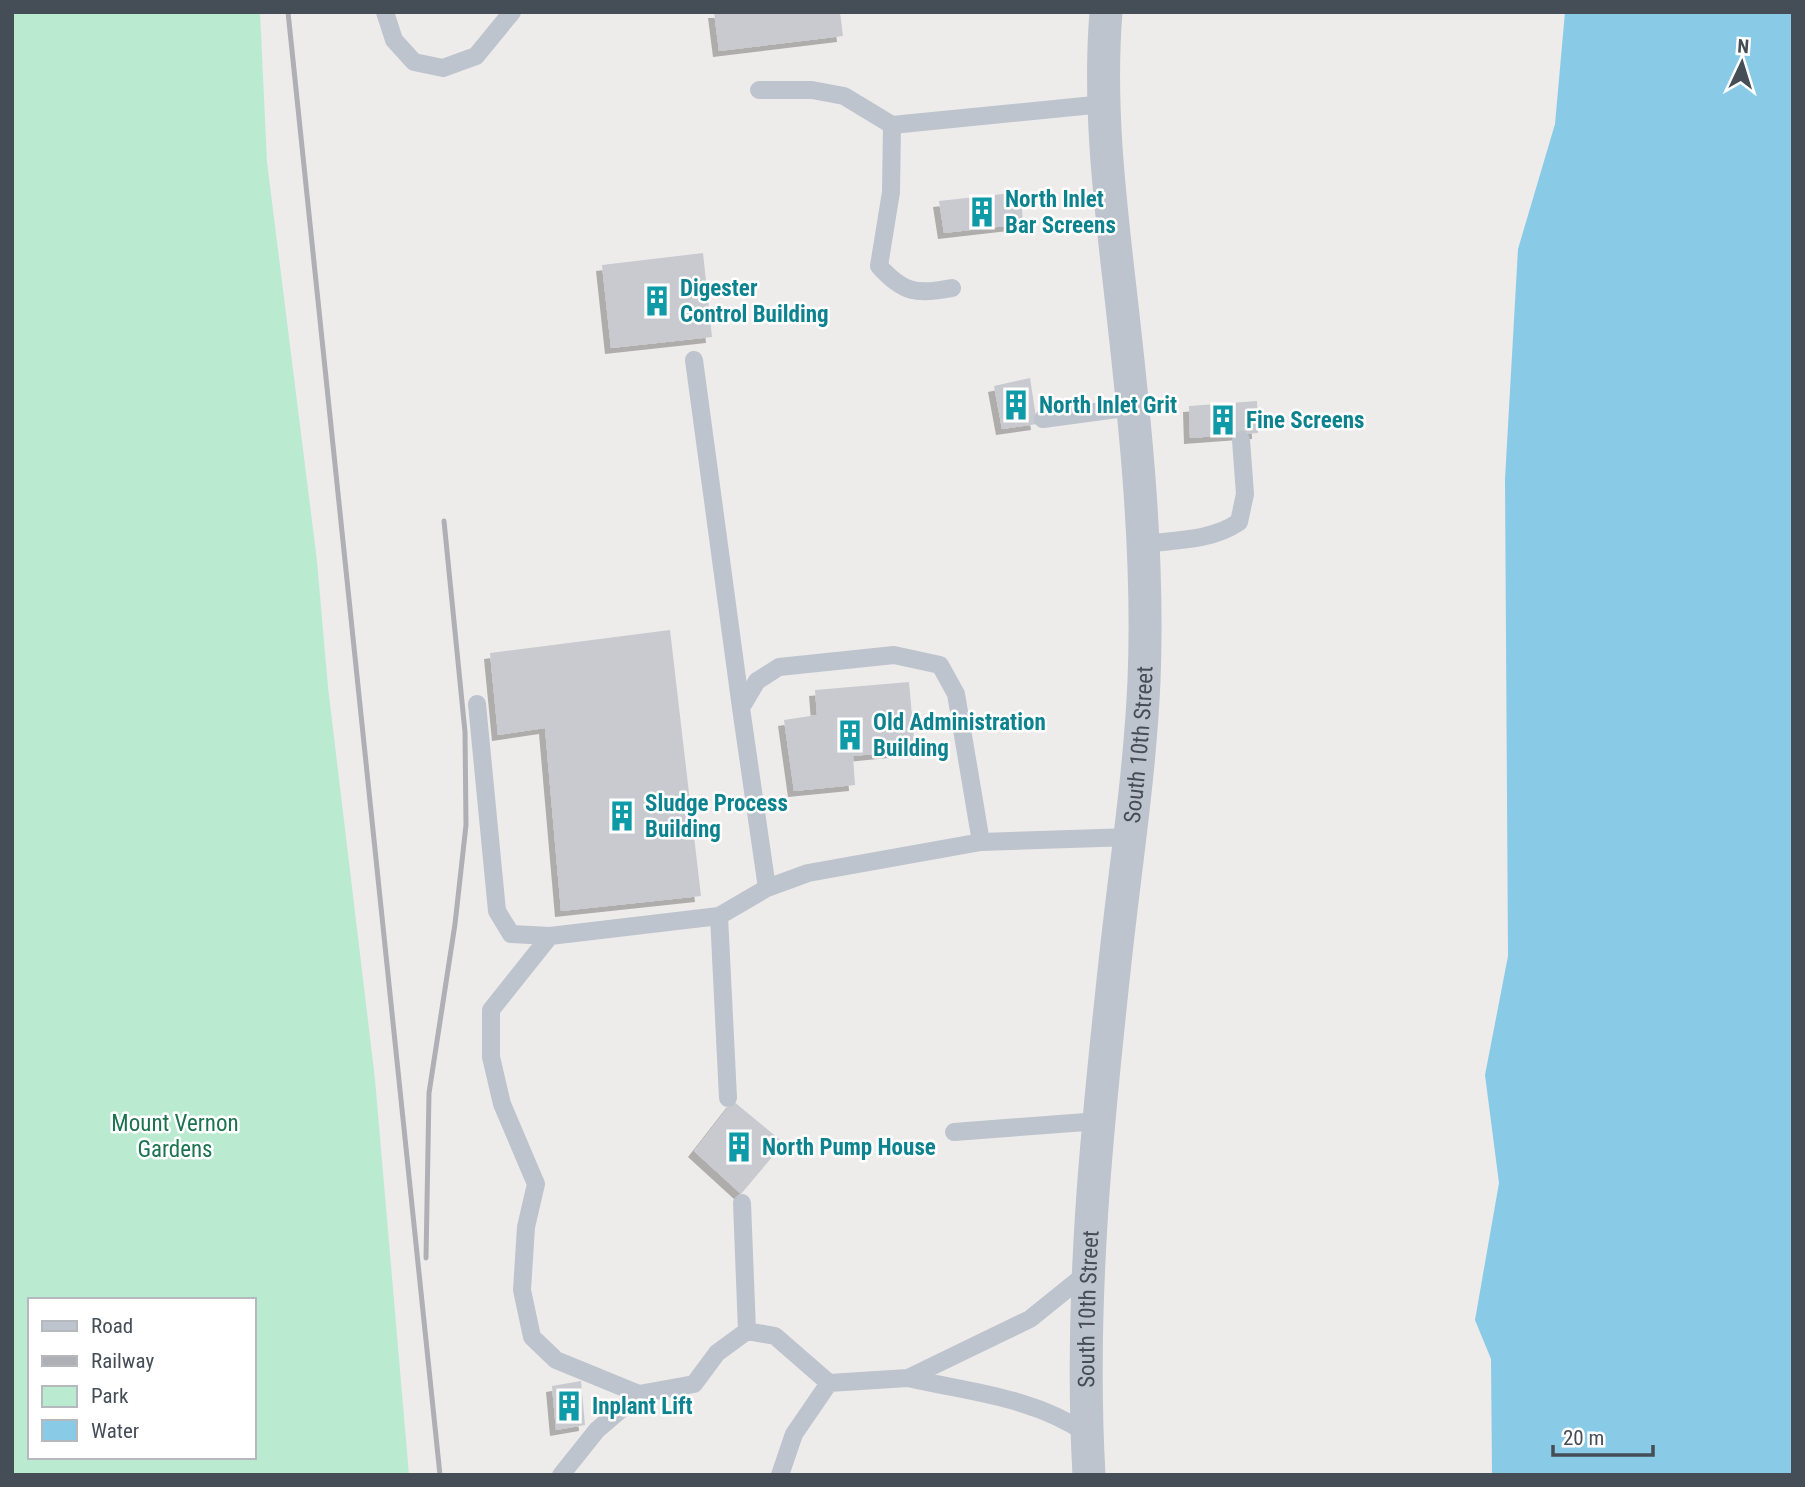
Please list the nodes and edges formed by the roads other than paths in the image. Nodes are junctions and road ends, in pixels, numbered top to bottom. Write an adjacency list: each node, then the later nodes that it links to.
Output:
1 (385, 12): 2 (lane)
2 (512, 12)
3 (1106, 12): 5 (street, South 10th Street)
4 (759, 90): 6 (lane)
5 (1104, 104): 6 (lane); 9 (street, South 10th Street)
6 (892, 125): 7 (lane)
7 (952, 288)
8 (694, 360): 14 (lane)
9 (1132, 407): 10 (lane); 12 (street, South 10th Street)
10 (1043, 419)
11 (1241, 440): 12 (lane)
12 (1143, 544): 15 (street, South 10th Street)
13 (477, 704): 19 (lane)
14 (741, 708): 16 (lane); 17 (lane)
15 (1132, 837): 16 (lane); 21 (street, South 10th Street)
16 (981, 842): 17 (lane)
17 (767, 888): 18 (lane)
18 (719, 916): 19 (lane); 20 (lane)
19 (550, 936): 28 (lane)
20 (728, 1098)
21 (1099, 1121): 22 (lane); 24 (street, South 10th Street)
22 (954, 1132)
23 (741, 1202): 25 (lane)
24 (1087, 1273): 26 (lane); 29 (street, South 10th Street)
25 (747, 1331): 27 (lane); 28 (lane)
26 (908, 1378): 27 (lane); 29 (lane)
27 (829, 1383): 31 (lane)
28 (639, 1394): 30 (lane)
29 (1086, 1433): 32 (street, South 10th Street)
30 (561, 1475)
31 (780, 1475)
32 (1088, 1475)

